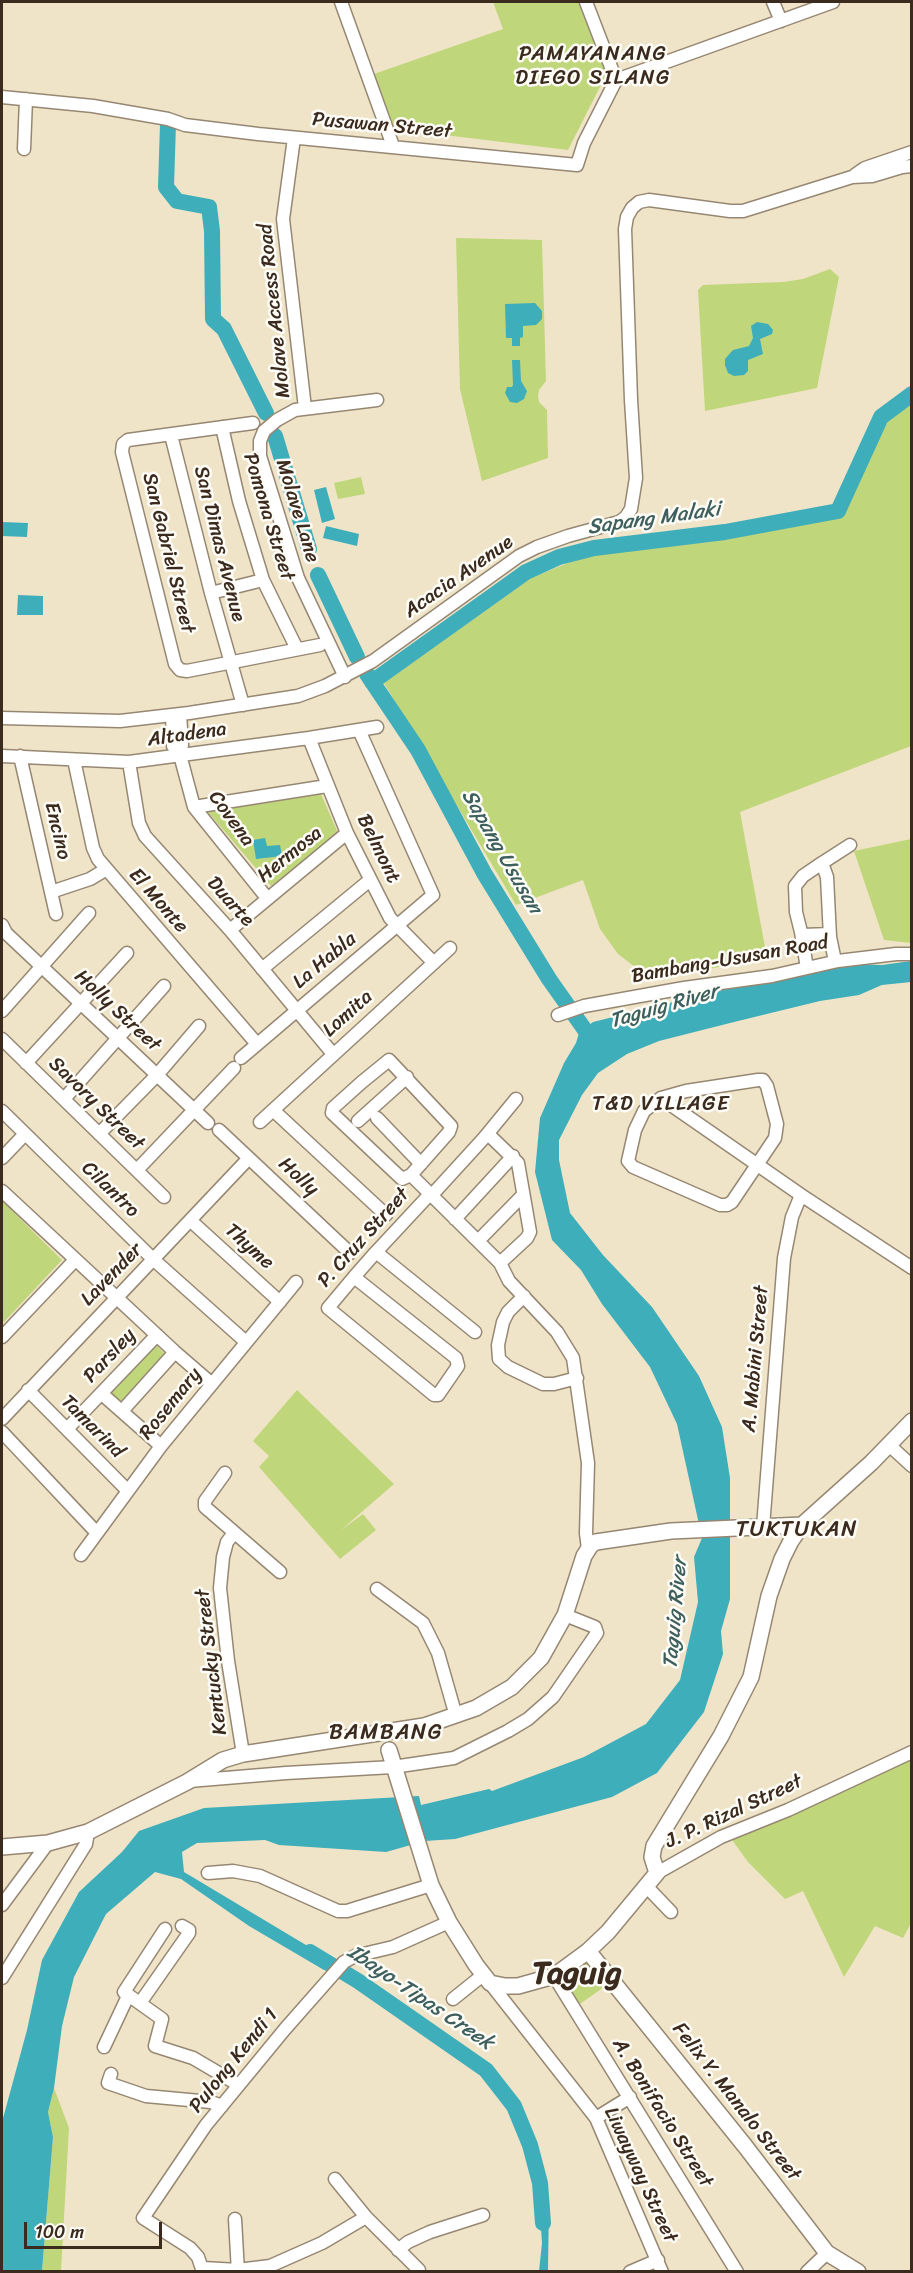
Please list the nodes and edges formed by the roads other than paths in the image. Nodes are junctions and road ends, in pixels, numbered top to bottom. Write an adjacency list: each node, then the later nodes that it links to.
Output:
1 (341, 2): 10 (street)
2 (586, 2): 6 (street)
3 (774, 2): 5 (street)
4 (833, 2): 5 (street)
5 (781, 21): 6 (street)
6 (616, 80): 10 (street, Pusawan Street)
7 (2, 97): 8 (street, Pusawan Street)
8 (26, 99): 9 (street, Pusawan Street); 11 (street)
9 (294, 138): 10 (street, Pusawan Street); 16 (street, Molave Access Road)
10 (393, 146)
11 (24, 149)
12 (912, 152): 14 (street, Acacia Avenue)
13 (912, 166): 14 (street, Acacia Avenue)
14 (852, 177): 25 (street, Acacia Avenue)
15 (377, 400): 16 (street, Molave Lane)
16 (305, 408): 25 (street, Molave Lane)
17 (253, 423): 18 (street)
18 (222, 427): 19 (street); 20 (street, Pomona Street)
19 (171, 435): 21 (street, San Dimas Avenue); 24 (street, San Gabriel Street)
20 (263, 580): 21 (street); 23 (street, Pomona Street)
21 (211, 593): 24 (street, San Dimas Avenue)
22 (320, 645): 23 (street)
23 (297, 649): 24 (street)
24 (230, 663): 26 (street, San Dimas Avenue)
25 (345, 677): 26 (street, Acacia Avenue)
26 (238, 706): 27 (street, Acacia Avenue)
27 (176, 714): 28 (street, Acacia Avenue); 32 (street, Covena)
28 (2, 718)
29 (377, 727): 30 (street, Altadena)
30 (359, 730): 31 (street, Altadena); 48 (street, La Habla)
31 (309, 738): 32 (street, Altadena); 37 (street, Belmont)
32 (180, 755): 36 (street, Altadena); 38 (street, Covena)
33 (2, 756): 34 (street, Altadena)
34 (20, 756): 35 (street, Altadena); 44 (street, Encino)
35 (74, 760): 36 (street, Altadena); 42 (street, El Monte)
36 (129, 762): 50 (street, Duarte)
37 (327, 786): 38 (street); 39 (street, Belmont)
38 (194, 807): 45 (street, Covena)
39 (347, 833): 43 (street, Belmont); 45 (street, Hermosa)
40 (850, 845): 41 (street)
41 (822, 863): 51 (street); 52 (street)
42 (105, 870): 44 (street); 69 (street, El Monte)
43 (370, 880): 48 (street, Belmont); 60 (street)
44 (51, 892): 47 (street, Encino)
45 (267, 898): 50 (street, Hermosa)
46 (89, 913): 58 (street)
47 (56, 914)
48 (398, 925): 57 (street, Belmont); 64 (street, La Habla)
49 (2, 929): 58 (street, Holly Street)
50 (230, 930): 60 (street, Duarte)
51 (830, 934): 52 (street); 56 (street)
52 (802, 935): 59 (street)
53 (450, 948): 57 (street, Lomita)
54 (127, 952): 62 (street)
55 (912, 954): 56 (street, Bambang-Ususan Road)
56 (835, 962): 59 (street, Bambang-Ususan Road)
57 (434, 963): 70 (street, Lomita)
58 (41, 966): 62 (street, Holly Street); 63 (street)
59 (807, 968): 65 (street, Bambang-Ususan Road)
60 (262, 969): 64 (street, Duarte)
61 (164, 986): 68 (street)
62 (81, 1004): 68 (street, Holly Street); 71 (street)
63 (2, 1011)
64 (297, 1011): 69 (street, La Habla); 70 (street, Duarte)
65 (562, 1013)
66 (199, 1026): 72 (street)
67 (2, 1039): 71 (street, Savory Street)
68 (118, 1040): 72 (street, Holly Street); 75 (street)
69 (257, 1044): 77 (street, La Habla)
70 (333, 1054): 78 (street, Lomita)
71 (26, 1063): 75 (street, Savory Street)
72 (157, 1075): 77 (street, Holly Street); 86 (street)
73 (407, 1077): 81 (street); 91 (street); 94 (street)
74 (661, 1098): 92 (street); 92 (street); 92 (street)
75 (64, 1100): 86 (street, Savory Street)
76 (516, 1100): 87 (street, P. Cruz Street)
77 (195, 1110): 83 (street, Holly Street); 93 (street, La Habla)
78 (273, 1110): 82 (street, Lomita); 100 (street)
79 (2, 1112): 85 (street, Cilantro)
80 (377, 1118): 91 (street)
81 (358, 1121)
82 (260, 1122)
83 (208, 1123)
84 (219, 1130): 90 (street, Holly)
85 (25, 1134): 89 (street); 107 (street, Cilantro)
86 (99, 1134): 93 (street, Savory Street)
87 (488, 1134): 88 (street); 96 (street, P. Cruz Street)
88 (513, 1156): 97 (street); 101 (street)
89 (2, 1158)
90 (249, 1158): 102 (street, Lavender); 105 (street, Holly)
91 (421, 1164): 94 (street)
92 (758, 1164): 98 (street)
93 (136, 1170): 99 (street, Savory Street)
94 (411, 1175): 96 (street)
95 (2, 1191): 106 (street)
96 (430, 1195): 101 (street); 104 (street, P. Cruz Street)
97 (523, 1195): 103 (street); 108 (street)
98 (801, 1195): 109 (street); 135 (street, A. Mabini Street)
99 (164, 1197)
100 (386, 1215)
101 (455, 1219): 103 (street)
102 (191, 1221): 107 (street, Lavender); 114 (street, Thyme)
103 (478, 1241): 108 (street)
104 (376, 1252): 110 (street, P. Cruz Street); 115 (street)
105 (350, 1253)
106 (75, 1260): 113 (street); 117 (street)
107 (154, 1260): 113 (street, Lavender); 118 (street, Cilantro)
108 (500, 1263): 112 (street)
109 (912, 1268)
110 (354, 1277): 110 (street, P. Cruz Street)
111 (296, 1282): 114 (street, Rosemary)
112 (524, 1296): 120 (street); 120 (street)
113 (117, 1298): 116 (street); 122 (street, Lavender)
114 (280, 1302): 118 (street, Rosemary)
115 (475, 1332)
116 (157, 1335): 119 (street); 123 (street, Parsley)
117 (2, 1337)
118 (246, 1342): 121 (street, Rosemary)
119 (175, 1352): 121 (street); 124 (street)
120 (577, 1378): 138 (street)
121 (212, 1384): 130 (street, Rosemary)
122 (28, 1390): 125 (street, Lavender); 127 (street, Tamarind)
123 (102, 1394): 124 (street); 127 (street, Parsley)
124 (122, 1412): 130 (street)
125 (2, 1419)
126 (912, 1421): 129 (main road)
127 (67, 1430): 133 (street, Tamarind)
128 (2, 1432): 136 (street)
129 (889, 1445): 131 (street); 134 (main road)
130 (161, 1446): 133 (street, Rosemary)
131 (912, 1466)
132 (225, 1473): 137 (street)
133 (128, 1491): 136 (street, Rosemary)
134 (802, 1525): 135 (main road); 153 (main road)
135 (763, 1527): 138 (main road)
136 (97, 1533): 139 (street, Rosemary)
137 (234, 1533): 140 (street); 146 (street, Kentucky Street)
138 (588, 1549): 142 (main road)
139 (81, 1555)
140 (280, 1572)
141 (377, 1589): 143 (street)
142 (564, 1615): 143 (main road); 147 (street)
143 (456, 1716): 144 (main road)
144 (387, 1740): 146 (main road); 147 (main road)
145 (912, 1752): 153 (street, J. P. Rizal Street)
146 (243, 1754): 148 (main road)
147 (393, 1767): 148 (street); 154 (main road)
148 (187, 1782): 149 (main road)
149 (88, 1832): 150 (main road); 163 (street)
150 (48, 1843): 151 (main road); 156 (street)
151 (2, 1846)
152 (208, 1873): 154 (street)
153 (657, 1873): 155 (main road, J. P. Rizal Street)
154 (431, 1885): 158 (main road)
155 (646, 1886): 157 (street); 161 (main road, J. P. Rizal Street)
156 (2, 1905)
157 (670, 1912)
158 (449, 1922): 164 (main road); 170 (street, Pulong Kendi 1)
159 (182, 1926): 167 (street)
160 (165, 1929): 165 (street)
161 (588, 1951): 162 (main road, J. P. Rizal Street); 179 (main road, Felix Y. Manalo Street)
162 (554, 1976): 164 (main road, J. P. Rizal Street); 171 (street, A. Bonifacio Street)
163 (2, 1978)
164 (487, 1979): 166 (street); 173 (street, Liwayway Street)
165 (128, 1996): 167 (street); 168 (street)
166 (453, 1999)
167 (140, 2003): 170 (street)
168 (104, 2047)
169 (111, 2074): 172 (street)
170 (239, 2085): 172 (street, Pulong Kendi 1)
171 (630, 2097): 173 (street); 185 (street, A. Bonifacio Street)
172 (222, 2106): 181 (street, Pulong Kendi 1)
173 (596, 2118): 180 (street, Liwayway Street)
174 (335, 2180): 176 (street)
175 (483, 2215): 178 (street)
176 (366, 2217): 178 (street); 183 (street)
177 (235, 2219): 183 (street)
178 (398, 2250): 182 (street)
179 (827, 2253): 186 (street); 187 (main road, Felix Y. Manalo Street)
180 (660, 2266): 184 (street)
181 (203, 2270): 183 (street)
182 (419, 2270)
183 (238, 2271)
184 (630, 2271)
185 (737, 2271)
186 (807, 2271)
187 (858, 2271)

